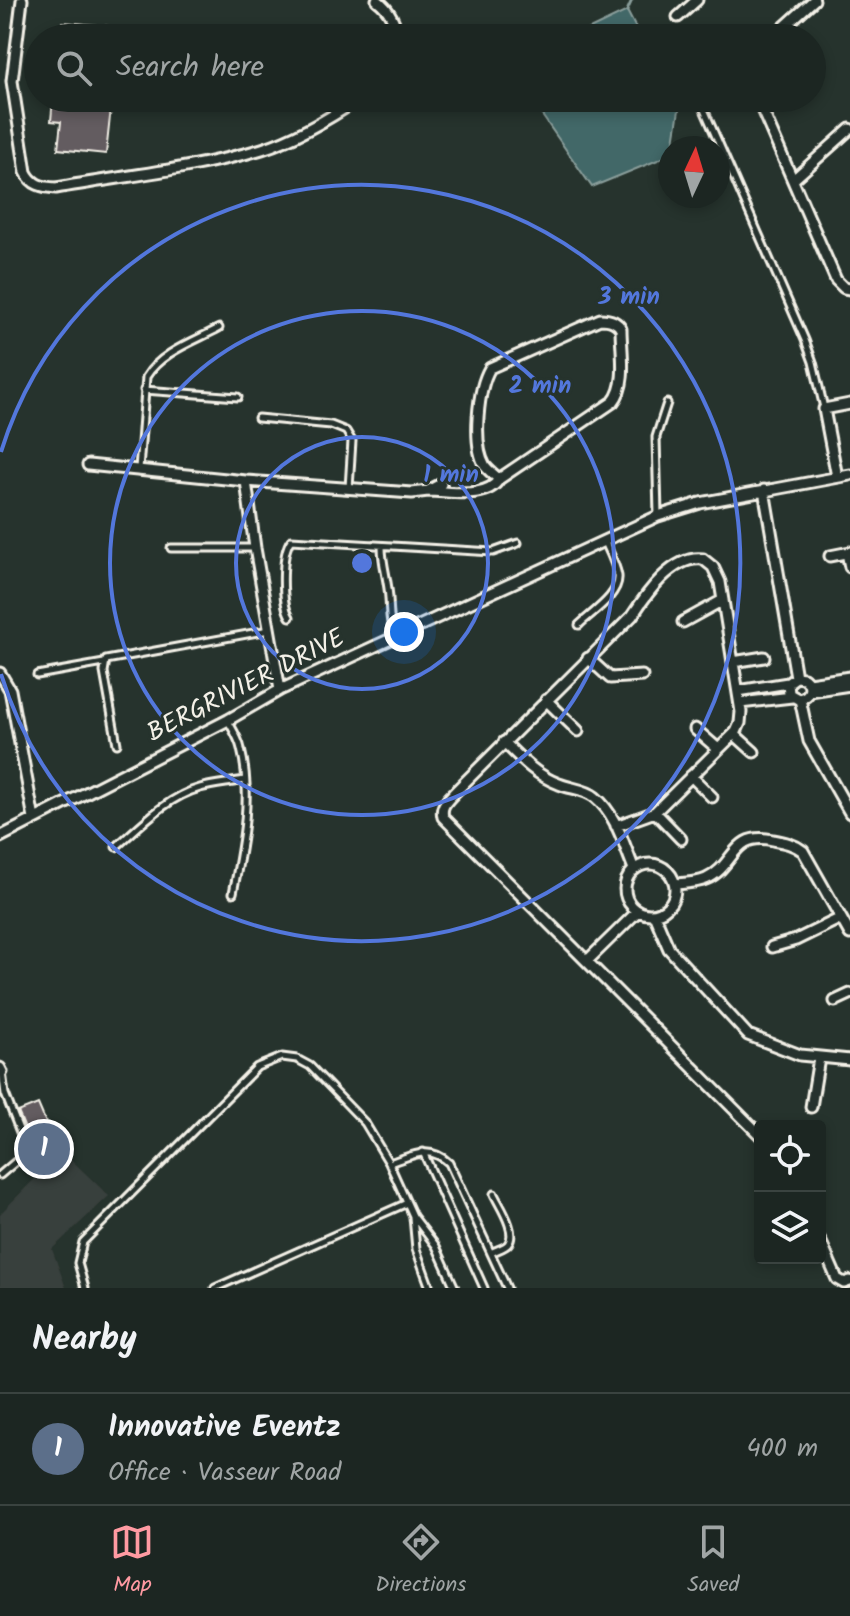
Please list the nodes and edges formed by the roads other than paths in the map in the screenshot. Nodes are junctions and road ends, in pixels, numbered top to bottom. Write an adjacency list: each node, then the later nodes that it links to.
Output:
1 (22, 0): 8 (street)
2 (377, 0): 6 (street)
3 (697, 0): 5 (street)
4 (814, 0): 7 (street)
5 (678, 17)
6 (393, 24)
7 (787, 24)
8 (337, 112)
9 (705, 112): 19 (lane)
10 (763, 112): 12 (street)
11 (850, 129): 12 (street)
12 (793, 180): 13 (street)
13 (850, 289)
14 (219, 328): 15 (lane)
15 (144, 390): 16 (lane); 22 (lane)
16 (238, 397)
17 (667, 403): 31 (lane)
18 (850, 404): 19 (street)
19 (824, 409): 24 (street)
20 (258, 418): 28 (lane)
21 (88, 465): 22 (street)
22 (139, 470): 26 (street)
23 (850, 475): 24 (street, BERGRIVIER DRIVE)
24 (837, 477): 29 (street, BERGRIVIER DRIVE)
25 (499, 479): 25 (street); 30 (street)
26 (246, 481): 28 (street); 36 (street)
27 (441, 484): 30 (street)
28 (349, 489): 30 (street)
29 (764, 490): 31 (street, BERGRIVIER DRIVE); 54 (street)
30 (428, 491)
31 (658, 516): 32 (street, BERGRIVIER DRIVE)
32 (604, 539): 43 (lane); 45 (street, BERGRIVIER DRIVE)
33 (518, 543): 34 (lane)
34 (382, 546): 41 (lane); 45 (lane)
35 (171, 548): 36 (lane)
36 (255, 548): 44 (street)
37 (849, 552): 38 (street); 39 (street)
38 (830, 556)
39 (850, 567)
40 (723, 600): 42 (street); 47 (street); 48 (street)
41 (290, 617)
42 (683, 622)
43 (579, 625)
44 (270, 630): 49 (lane); 57 (street)
45 (394, 636): 57 (street, BERGRIVIER DRIVE)
46 (764, 657): 48 (street)
47 (588, 658): 52 (street); 60 (street)
48 (733, 662): 58 (street)
49 (104, 663): 51 (lane); 67 (lane)
50 (0, 673): 75 (street)
51 (37, 675)
52 (642, 676)
53 (850, 677): 56 (street)
54 (792, 680): 56 (street); 58 (street); 59 (street)
55 (850, 685): 56 (street)
56 (810, 687): 59 (street)
57 (280, 690): 62 (street, BERGRIVIER DRIVE)
58 (738, 691): 61 (street)
59 (796, 698): 61 (street); 74 (street)
60 (546, 700): 64 (street); 66 (street)
61 (740, 703): 65 (street)
62 (228, 720): 71 (lane); 75 (street, BERGRIVIER DRIVE)
63 (695, 729): 68 (street)
64 (578, 731)
65 (734, 734): 68 (street); 69 (street)
66 (504, 742): 76 (street); 88 (street)
67 (117, 744)
68 (718, 749): 70 (street)
69 (754, 752)
70 (691, 776): 72 (street); 73 (street)
71 (244, 780): 79 (lane); 82 (lane)
72 (712, 797)
73 (655, 812): 76 (street); 78 (street)
74 (850, 813)
75 (34, 819): 77 (street, BERGRIVIER DRIVE)
76 (616, 826): 80 (street)
77 (0, 837)
78 (681, 839)
79 (116, 847)
80 (634, 869): 81 (street); 83 (street)
81 (675, 884): 84 (street); 85 (street)
82 (233, 893)
83 (638, 911): 84 (street); 88 (street)
84 (654, 914): 91 (street)
85 (841, 918): 86 (street); 87 (street)
86 (850, 934)
87 (772, 947)
88 (587, 961): 95 (street)
89 (850, 994): 90 (street)
90 (835, 1001)
91 (819, 1058): 92 (street); 94 (street)
92 (850, 1060)
93 (1, 1070): 98 (lane)
94 (811, 1107)
95 (754, 1129)
96 (423, 1152): 97 (lane); 102 (lane); 109 (lane)
97 (389, 1163): 100 (lane); 105 (lane)
98 (0, 1175)
99 (494, 1194): 102 (lane)
100 (407, 1203): 101 (lane); 106 (lane)
101 (413, 1216): 107 (lane); 108 (lane)
102 (491, 1253): 110 (lane)
103 (826, 1254): 104 (street)
104 (850, 1281)
105 (85, 1288)
106 (215, 1288)
107 (430, 1288)
108 (455, 1288)
109 (484, 1288)
110 (507, 1288)

